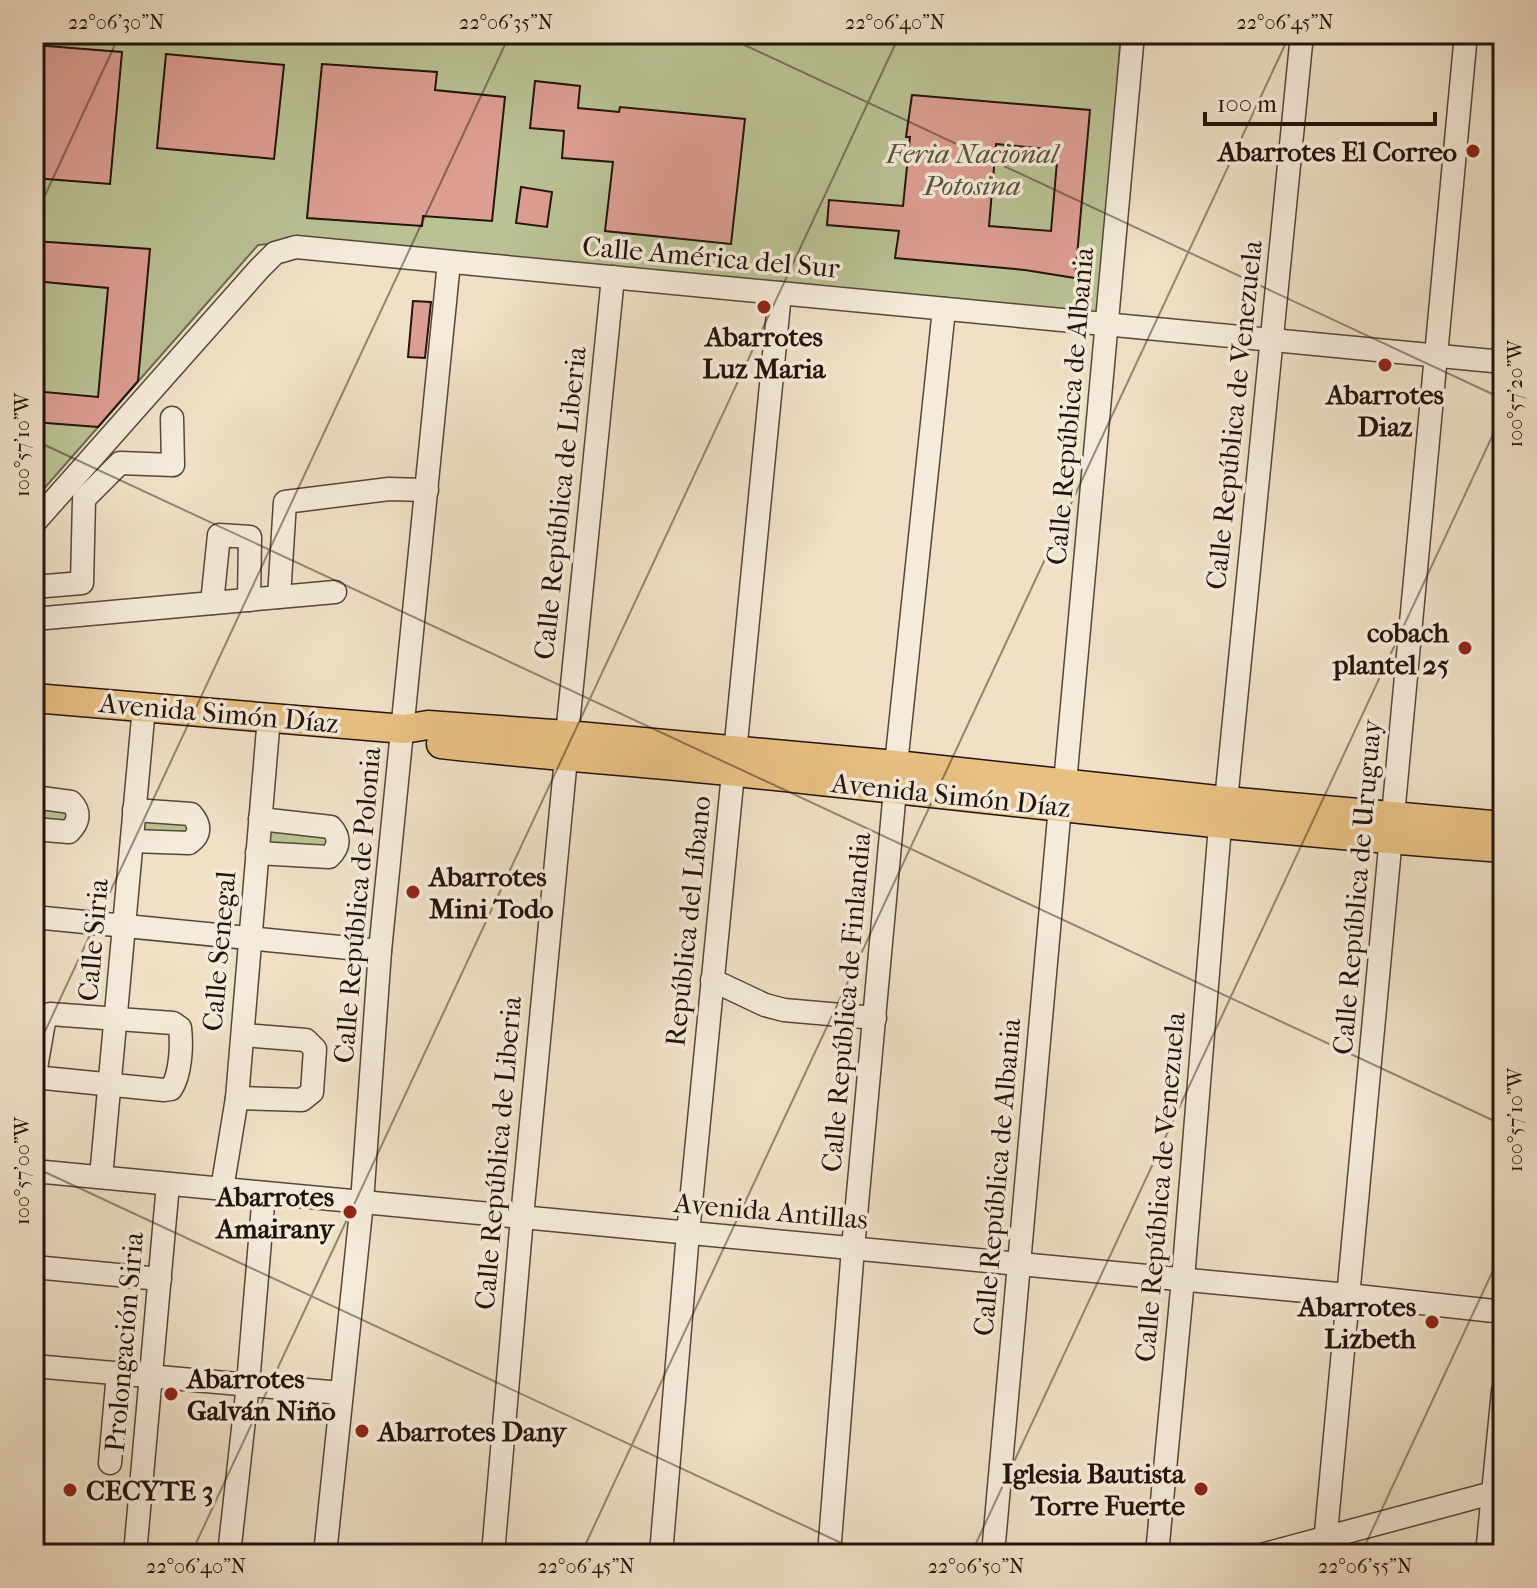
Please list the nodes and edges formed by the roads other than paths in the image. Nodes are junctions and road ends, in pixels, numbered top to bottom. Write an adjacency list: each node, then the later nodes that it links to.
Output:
1 (1133, 34): 8 (street, Calle República de Albania)
2 (1302, 34): 9 (street, Calle República de Venezuela)
3 (1466, 34): 10 (street, Calle República de Uruguay)
4 (449, 262): 5 (street, Calle América del Sur); 13 (street, Calle República de Polonia); 14 (street, Calle América del Sur)
5 (613, 277): 6 (street, Calle América del Sur); 25 (street, Calle República de Liberia)
6 (780, 293): 7 (street, Calle América del Sur); 26 (street, República del Líbano)
7 (944, 309): 8 (street, Calle América del Sur); 27 (street, Calle República de Finlandia)
8 (1108, 324): 9 (street, Calle América del Sur); 28 (street, Calle República de Albania)
9 (1271, 340): 10 (street, Calle América del Sur); 31 (street, Calle República de Venezuela)
10 (1437, 356): 11 (street, Calle América del Sur); 34 (street, Calle República de Uruguay)
11 (1503, 362)
12 (172, 418): 15 (street)
13 (427, 490): 17 (street); 24 (street, Calle República de Polonia)
14 (34, 523)
15 (34, 587)
16 (335, 592): 17 (street)
17 (279, 597): 18 (street)
18 (249, 600): 19 (street); 19 (street)
19 (212, 603): 20 (street)
20 (34, 619)
21 (34, 698): 22 (main road, Avenida Simón Díaz)
22 (144, 707): 23 (main road, Avenida Simón Díaz); 30 (street, Calle Siria)
23 (269, 717): 24 (main road, Avenida Simón Díaz); 32 (street, Calle Senegal)
24 (404, 729): 25 (main road, Avenida Simón Díaz); 42 (street, Calle República de Polonia)
25 (567, 747): 26 (main road, Avenida Simón Díaz); 55 (street, Calle República de Liberia)
26 (734, 762): 27 (main road, Avenida Simón Díaz); 43 (street, República del Líbano)
27 (895, 778): 28 (main road, Avenida Simón Díaz); 44 (street, Calle República de Finlandia)
28 (1062, 795): 31 (main road, Avenida Simón Díaz); 58 (street, Calle República de Albania)
29 (34, 797): 35 (street)
30 (134, 810): 36 (street, Calle Siria); 36 (street)
31 (1223, 814): 34 (main road, Avenida Simón Díaz); 61 (street, Calle República de Venezuela)
32 (260, 819): 38 (street, Calle Senegal); 38 (street)
33 (1503, 826): 34 (main road, Avenida Simón Díaz)
34 (1393, 828): 37 (main road, Avenida Simón Díaz); 62 (street, Calle República de Uruguay)
35 (34, 829)
36 (132, 841): 40 (street, Calle Siria)
37 (1503, 848)
38 (257, 853): 41 (street, Calle Senegal)
39 (34, 917): 40 (street)
40 (125, 926): 41 (street); 45 (street, Calle Siria)
41 (250, 937): 42 (street); 46 (street, Calle Senegal)
42 (380, 951): 54 (street, Calle República de Polonia)
43 (712, 980): 44 (street); 56 (street, República del Líbano)
44 (875, 1018): 57 (street, Calle República de Finlandia)
45 (115, 1020): 47 (street, Calle Siria); 47 (street); 47 (street)
46 (243, 1035): 48 (street, Calle Senegal); 48 (street)
47 (110, 1084): 50 (street, Calle Siria)
48 (237, 1098): 52 (street, Calle Senegal)
49 (34, 1171): 50 (street, Avenida Antillas)
50 (101, 1177): 51 (street, Avenida Antillas)
51 (168, 1184): 52 (street, Avenida Antillas); 60 (street, Prolongación Siria)
52 (222, 1189): 53 (street, Avenida Antillas)
53 (264, 1193): 54 (street, Avenida Antillas); 67 (street)
54 (362, 1202): 55 (street, Avenida Antillas); 69 (street, Calle República de Polonia)
55 (522, 1217): 56 (street, Avenida Antillas); 76 (street, Calle República de Liberia)
56 (688, 1233): 57 (street, Avenida Antillas); 77 (street, República del Líbano)
57 (853, 1248): 58 (street, Avenida Antillas); 78 (street, Calle República de Finlandia)
58 (1019, 1264): 61 (street, Avenida Antillas); 79 (street, Calle República de Albania)
59 (34, 1267): 60 (street)
60 (160, 1279): 66 (street, Prolongación Siria)
61 (1183, 1279): 62 (street, Avenida Antillas); 80 (street, Calle República de Venezuela)
62 (1348, 1295): 63 (street, Avenida Antillas); 72 (street, Calle República de Uruguay)
63 (1503, 1312)
64 (34, 1366): 65 (street)
65 (118, 1373): 66 (street); 70 (street)
66 (152, 1376): 67 (street); 73 (street, Prolongación Siria)
67 (248, 1384): 69 (street); 74 (street)
68 (1503, 1391): 71 (street)
69 (341, 1393): 75 (street, Calle República de Polonia)
70 (110, 1463)
71 (1498, 1491): 72 (street); 82 (street)
72 (1325, 1546): 81 (street)
73 (135, 1554)
74 (229, 1554)
75 (325, 1554)
76 (493, 1554)
77 (661, 1554)
78 (829, 1554)
79 (993, 1554)
80 (1157, 1554)
81 (1265, 1554)
82 (1487, 1554)

